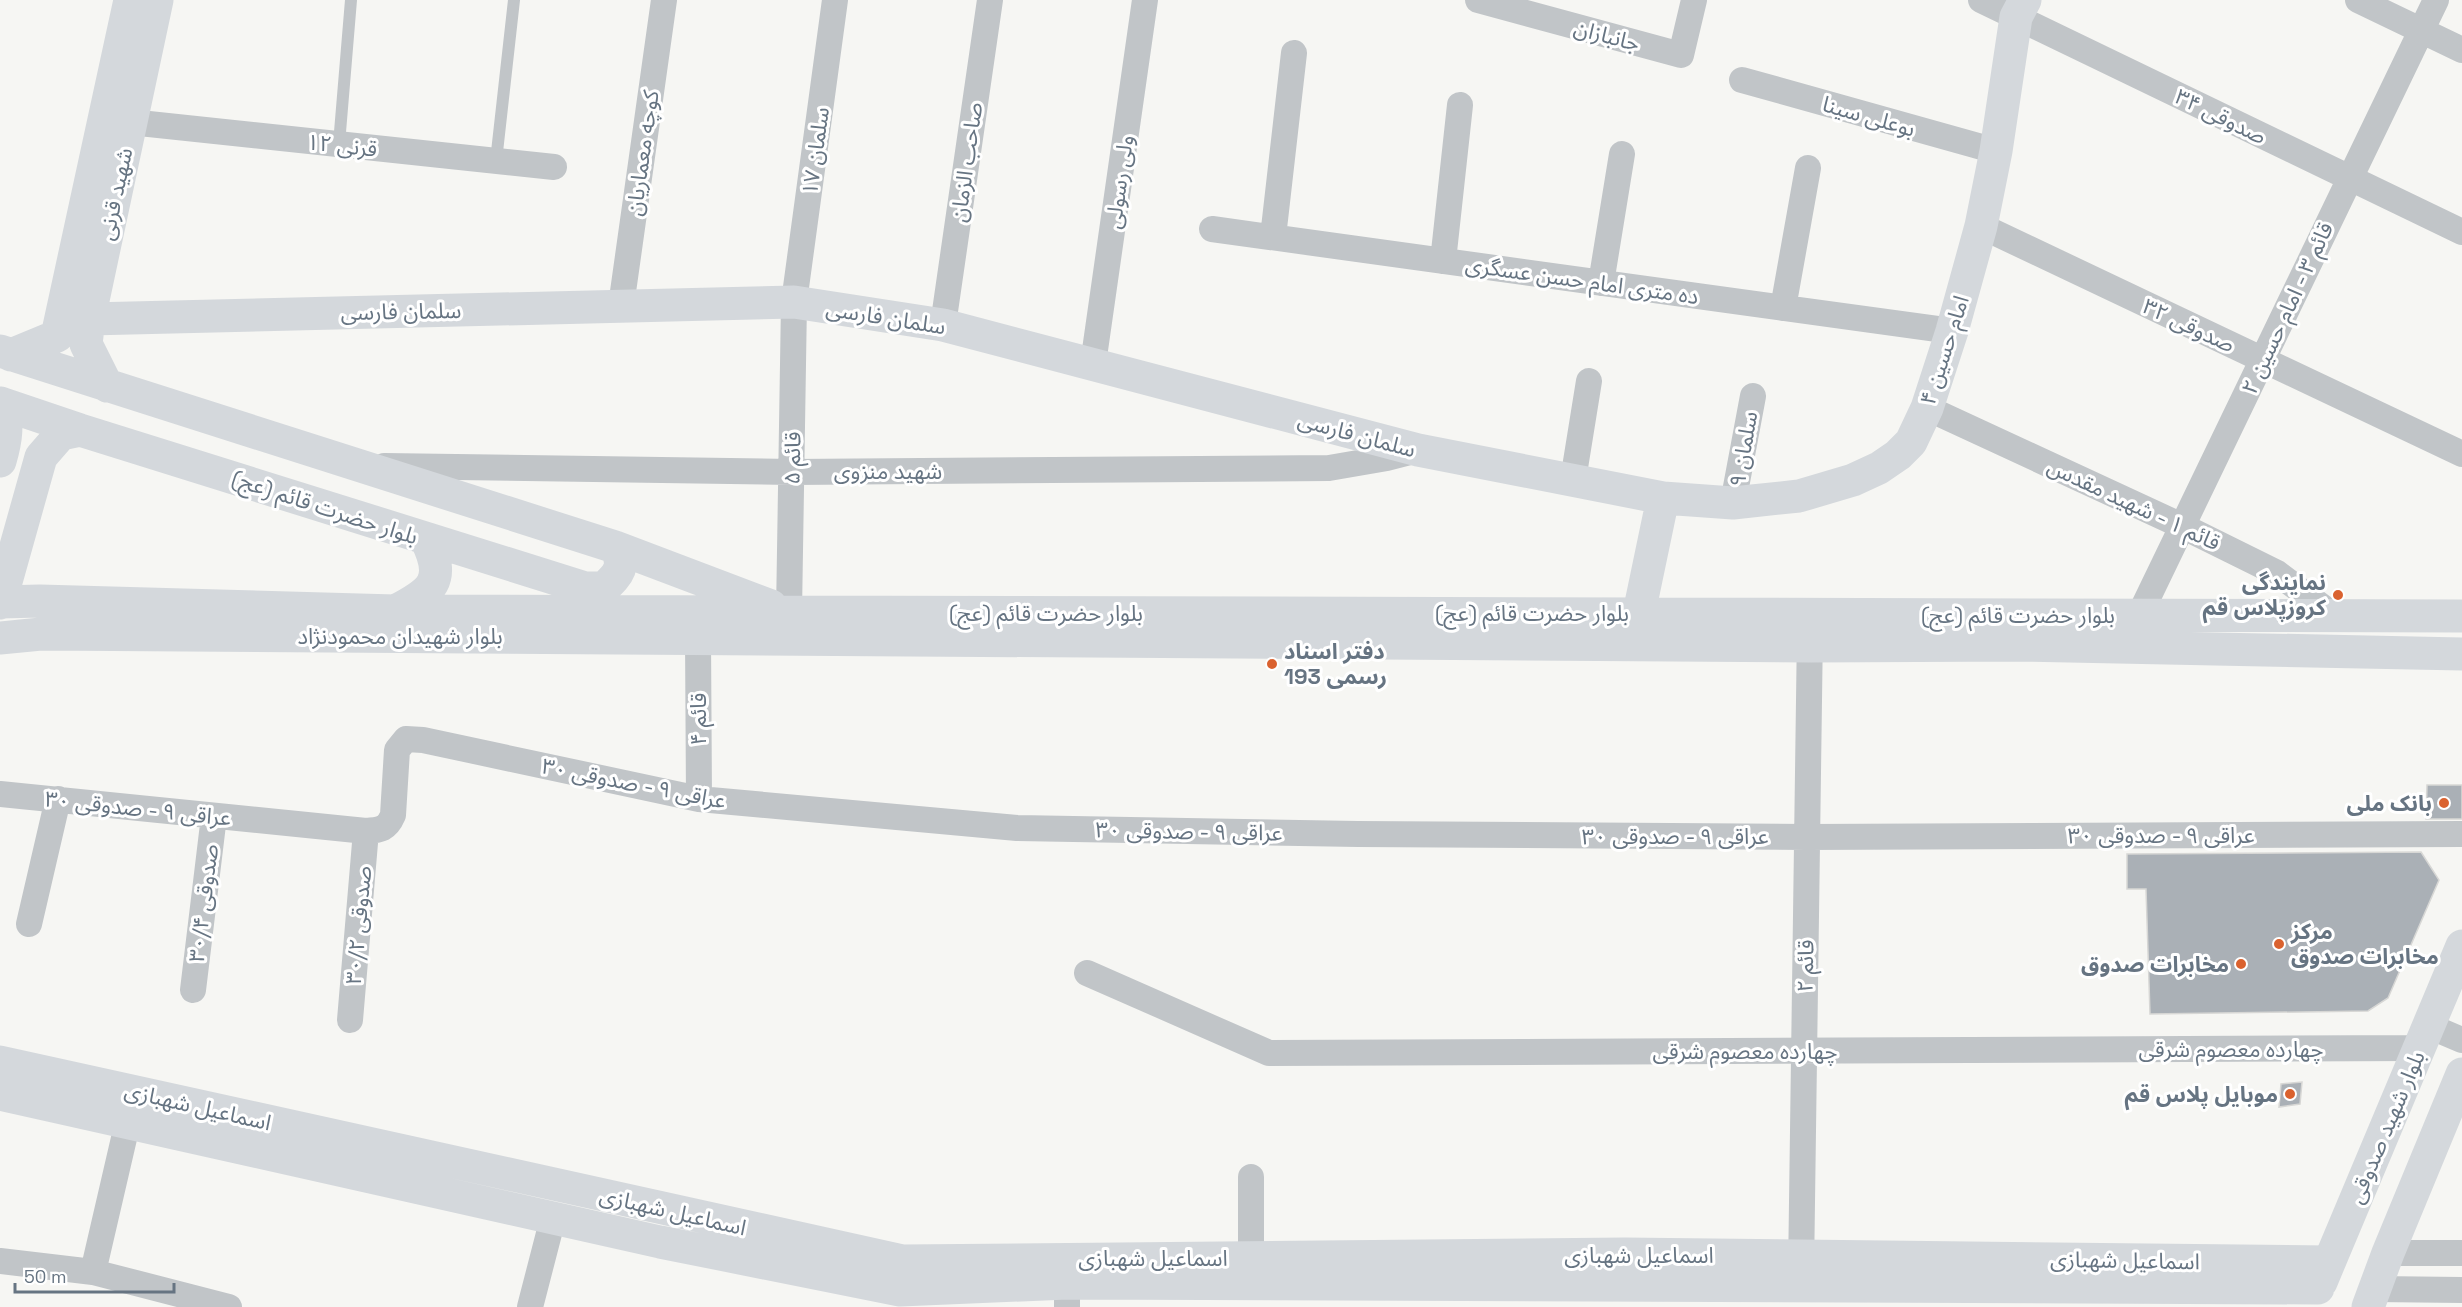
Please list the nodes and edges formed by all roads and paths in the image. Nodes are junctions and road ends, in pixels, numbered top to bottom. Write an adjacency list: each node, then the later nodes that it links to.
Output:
1 (130, 0): 39 (main road, شهید قرنی)
2 (157, 0): 20 (main road, شهید قرنی)
3 (351, 0): 21 (lane)
4 (514, 0): 24 (lane)
5 (664, 0): 35 (street, کوچه معماریان)
6 (835, 0): 34 (street, سلمان ۱۷)
7 (990, 0): 37 (street, صاحب الزمان)
8 (1145, 0): 42 (street, ولی رسولی)
9 (1478, 0): 10 (street, جانبازان)
10 (1694, 0)
11 (1981, 0): 14 (street, صدوقی ۳۴)
12 (2358, 0): 15 (street)
13 (2436, 0): 15 (street, قائم ۳ - امام حسین ۲)
14 (2021, 9): 22 (main road, امام حسین ۴); 27 (street, صدوقی ۳۴)
15 (2422, 30): 16 (street); 27 (street, قائم ۳ - امام حسین ۲)
16 (2462, 50)
17 (1294, 53): 31 (street)
18 (1742, 80): 22 (street, بوعلی سینا)
19 (1460, 105): 32 (street)
20 (130, 122): 21 (street, قرنی ۱۲); 39 (main road, شهید قرنی)
21 (339, 144): 24 (street, قرنی ۱۲)
22 (1996, 151): 28 (main road, امام حسین ۴)
23 (1622, 154): 33 (street)
24 (496, 161): 25 (street, قرنی ۱۲)
25 (555, 167)
26 (1808, 168): 36 (street)
27 (2349, 177): 30 (street, صدوقی ۳۴); 41 (street, قائم ۳ - امام حسین ۲)
28 (1981, 226): 38 (main road, امام حسین ۴); 41 (street, صدوقی ۳۲)
29 (1212, 229): 31 (street, ده متری امام حسن عسگری)
30 (2462, 232)
31 (1274, 237): 32 (street, ده متری امام حسن عسگری)
32 (1443, 261): 33 (street, ده متری امام حسن عسگری)
33 (1601, 283): 36 (street, ده متری امام حسن عسگری)
34 (794, 302): 35 (main road, سلمان فارسی); 37 (main road, سلمان فارسی); 54 (street, قائم ۵)
35 (621, 306): 39 (main road, سلمان فارسی)
36 (1783, 308): 38 (street, ده متری امام حسن عسگری)
37 (943, 325): 42 (main road, سلمان فارسی)
38 (1953, 331): 47 (main road, امام حسین ۴)
39 (77, 333): 40 (main road); 44 (main road)
40 (5, 353): 44 (main road, بلوار حضرت قائم (عج))
41 (2262, 360): 51 (street, صدوقی ۳۲); 58 (street, قائم ۳ - امام حسین ۲)
42 (1093, 364): 49 (main road, سلمان فارسی)
43 (1589, 381): 55 (street)
44 (107, 386): 53 (main road, بلوار حضرت قائم (عج))
45 (1753, 396): 57 (street, سلمان ۹)
46 (1, 403): 48 (main road, بلوار حضرت قائم (عج)); 50 (main road)
47 (1926, 408): 57 (main road, امام حسین ۴); 58 (street, قائم ۱ - شهید مقدس)
48 (80, 430): 52 (main road); 59 (main road, بلوار حضرت قائم (عج))
49 (1418, 450): 54 (street, شهید منزوی); 55 (main road, سلمان فارسی)
50 (3, 452): 52 (main road)
51 (2462, 454)
52 (41, 457): 61 (main road)
53 (357, 466): 54 (street, شهید منزوی); 60 (main road, بلوار حضرت قائم (عج))
54 (792, 472): 67 (street, قائم ۵)
55 (1573, 480): 56 (main road, سلمان فارسی)
56 (1663, 498): 57 (main road, امام حسین ۴); 63 (main road)
57 (1733, 503)
58 (2182, 526): 64 (street, قائم ۱ - شهید مقدس); 65 (street, قائم ۳ - امام حسین ۲)
59 (426, 540): 60 (main road, بلوار حضرت قائم (عج)); 62 (main road)
60 (615, 547): 67 (main road, بلوار حضرت قائم (عج))
61 (0, 602): 62 (main road, بلوار شهیدان محمودنژاد)
62 (395, 611): 67 (main road, بلوار شهیدان محمودنژاد)
63 (1639, 613): 67 (main road, بلوار حضرت قائم (عج)); 68 (main road, بلوار حضرت قائم (عج))
64 (2333, 615): 65 (main road, بلوار حضرت قائم (عج)); 66 (main road, بلوار حضرت قائم (عج))
65 (2139, 616): 68 (main road, بلوار حضرت قائم (عج))
66 (2462, 616)
67 (795, 626): 68 (main road, بلوار حضرت قائم (عج)); 70 (main road, بلوار شهیدان محمودنژاد)
68 (1810, 630): 71 (main road, بلوار حضرت قائم (عج)); 78 (street, قائم ۲)
69 (0, 638): 70 (main road, بلوار شهیدان محمودنژاد)
70 (698, 638): 73 (street, قائم ۴)
71 (2462, 654)
72 (0, 794): 74 (street, عراقی ۹ - صدوقی ۳۰)
73 (699, 799): 76 (street, عراقی ۹ - صدوقی ۳۰); 78 (street, عراقی ۹ - صدوقی ۳۰)
74 (58, 800): 75 (street, عراقی ۹ - صدوقی ۳۰); 79 (street)
75 (214, 816): 76 (street, عراقی ۹ - صدوقی ۳۰); 82 (street, صدوقی ۳۰/۴)
76 (366, 831): 83 (street, صدوقی ۳۰/۲)
77 (2462, 834): 78 (street, عراقی ۹ - صدوقی ۳۰)
78 (1807, 837): 86 (street, قائم ۲)
79 (29, 924)
80 (2462, 946): 84 (main road, بلوار شهید صدوقی)
81 (1087, 973): 86 (street, چهارده معصوم شرقی)
82 (193, 990)
83 (350, 1020)
84 (2424, 1037): 85 (street); 86 (street, چهارده معصوم شرقی); 100 (main road, بلوار شهید صدوقی)
85 (2462, 1040)
86 (1804, 1051): 97 (street, قائم ۲)
87 (0, 1062): 99 (main road, اسماعیل شهبازی)
88 (2462, 1074): 93 (main road)
89 (0, 1094): 90 (main road, اسماعیل شهبازی)
90 (128, 1121): 92 (main road, اسماعیل شهبازی); 98 (street)
91 (1251, 1177): 95 (street)
92 (553, 1218): 103 (main road, اسماعیل شهبازی); 105 (street)
93 (2388, 1253): 94 (street); 102 (main road)
94 (2462, 1253)
95 (1251, 1257): 97 (main road, اسماعیل شهبازی); 99 (main road, اسماعیل شهبازی)
96 (0, 1261): 98 (street)
97 (1801, 1271): 99 (main road, اسماعیل شهبازی); 100 (main road, اسماعیل شهبازی)
98 (93, 1272): 104 (street)
99 (1067, 1283): 103 (main road, اسماعیل شهبازی)
100 (2319, 1286)
101 (2462, 1290): 102 (street)
102 (2371, 1298)
103 (899, 1299)
104 (229, 1307)
105 (530, 1307)

